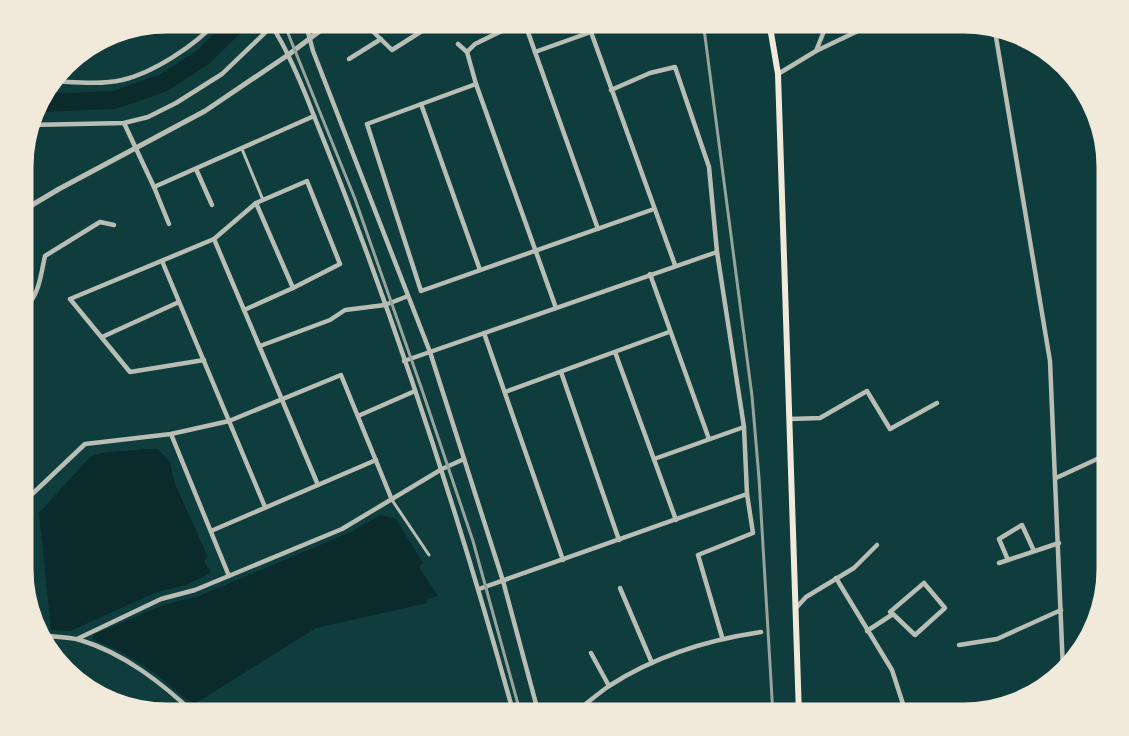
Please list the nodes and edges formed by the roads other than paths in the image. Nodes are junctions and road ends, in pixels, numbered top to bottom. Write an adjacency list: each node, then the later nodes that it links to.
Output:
1 (204, 32): 23 (street)
2 (262, 32): 28 (street)
3 (276, 32): 20 (street)
4 (308, 32): 14 (street)
5 (318, 32): 14 (street)
6 (374, 32): 15 (street)
7 (420, 32): 15 (street)
8 (500, 32): 18 (street)
9 (527, 32): 19 (street)
10 (771, 32): 22 (main road)
11 (824, 32): 17 (street)
12 (856, 32): 17 (street)
13 (996, 36): 80 (street)
14 (310, 38): 20 (street); 50 (street)
15 (381, 39): 21 (street)
16 (458, 44): 18 (street)
17 (816, 51): 22 (street)
18 (467, 52): 24 (street)
19 (535, 52): 25 (street); 41 (street)
20 (288, 55): 27 (street); 31 (street)
21 (349, 59)
22 (778, 74): 70 (main road)
23 (62, 81)
24 (476, 84): 26 (street); 43 (street)
25 (611, 90): 38 (street); 44 (street)
26 (421, 104): 47 (street); 47 (street)
27 (314, 116): 30 (street); 53 (street)
28 (124, 123): 29 (street); 31 (street)
29 (38, 125)
30 (242, 148): 32 (street); 34 (street)
31 (136, 149): 33 (street); 36 (street)
32 (196, 169): 33 (street); 37 (street)
33 (154, 187): 39 (street)
34 (262, 200): 35 (street); 49 (street)
35 (256, 203): 42 (street); 49 (street)
36 (32, 205)
37 (212, 205)
38 (654, 209): 41 (street); 46 (street)
39 (169, 224)
40 (114, 225): 51 (street)
41 (598, 229): 43 (street)
42 (214, 239): 45 (street); 55 (street)
43 (536, 250): 47 (street); 54 (street)
44 (717, 252): 46 (street); 72 (street)
45 (162, 261): 52 (street); 58 (street)
46 (675, 265): 48 (street)
47 (480, 270)
48 (650, 274): 54 (street); 56 (street)
49 (293, 288): 55 (street)
50 (408, 296): 53 (street); 60 (street)
51 (32, 299)
52 (179, 302): 58 (street); 62 (street)
53 (385, 305): 59 (street); 63 (street)
54 (556, 308): 57 (street)
55 (244, 310): 59 (street)
56 (669, 332): 61 (street); 74 (street)
57 (484, 333): 60 (street); 66 (street)
58 (102, 337): 62 (street)
59 (260, 346): 67 (street)
60 (430, 352): 63 (street); 75 (street)
61 (615, 352): 64 (street); 76 (street)
62 (204, 360): 71 (street)
63 (404, 361): 65 (street)
64 (561, 372): 66 (street); 88 (street)
65 (415, 391): 69 (street); 79 (street)
66 (505, 392): 93 (street)
67 (282, 399): 69 (street); 71 (street); 81 (street)
68 (937, 403): 70 (street)
69 (358, 416): 78 (street)
70 (790, 419): 101 (main road)
71 (229, 421): 73 (street); 85 (street)
72 (744, 427): 74 (street); 83 (street)
73 (171, 434): 82 (street); 87 (street)
74 (710, 439): 76 (street)
75 (464, 459): 79 (street); 98 (street)
76 (654, 459): 86 (street)
77 (1097, 459): 80 (street)
78 (376, 460): 81 (street); 84 (street)
79 (442, 469): 84 (street); 100 (street)
80 (1056, 478): 89 (street)
81 (318, 485): 85 (street)
82 (32, 494)
83 (747, 494): 86 (street); 107 (street)
84 (392, 500): 92 (street); 96 (street)
85 (265, 507): 87 (street)
86 (676, 520): 88 (street)
87 (211, 531): 96 (street)
88 (619, 540): 93 (street)
89 (1059, 543): 91 (street); 102 (street)
90 (877, 545): 97 (street)
91 (1034, 551): 94 (street); 94 (street)
92 (429, 555)
93 (563, 560): 98 (street)
94 (1008, 560): 95 (street)
95 (999, 563)
96 (229, 576): 108 (street)
97 (836, 578): 101 (street); 104 (street)
98 (503, 581): 100 (street); 116 (street)
99 (620, 588): 112 (street)
100 (479, 589): 115 (street)
101 (796, 608): 118 (main road)
102 (1061, 610): 109 (street); 111 (street)
103 (894, 614): 103 (street); 104 (street)
104 (867, 631): 119 (street)
105 (761, 632): 107 (street)
106 (49, 636): 108 (street)
107 (722, 637): 112 (street)
108 (77, 639): 114 (street)
109 (959, 645)
110 (591, 653): 113 (street)
111 (1063, 660)
112 (652, 663): 113 (street)
113 (609, 686): 117 (street)
114 (184, 704)
115 (511, 704)
116 (536, 704)
117 (586, 704)
118 (799, 704)
119 (903, 704)

